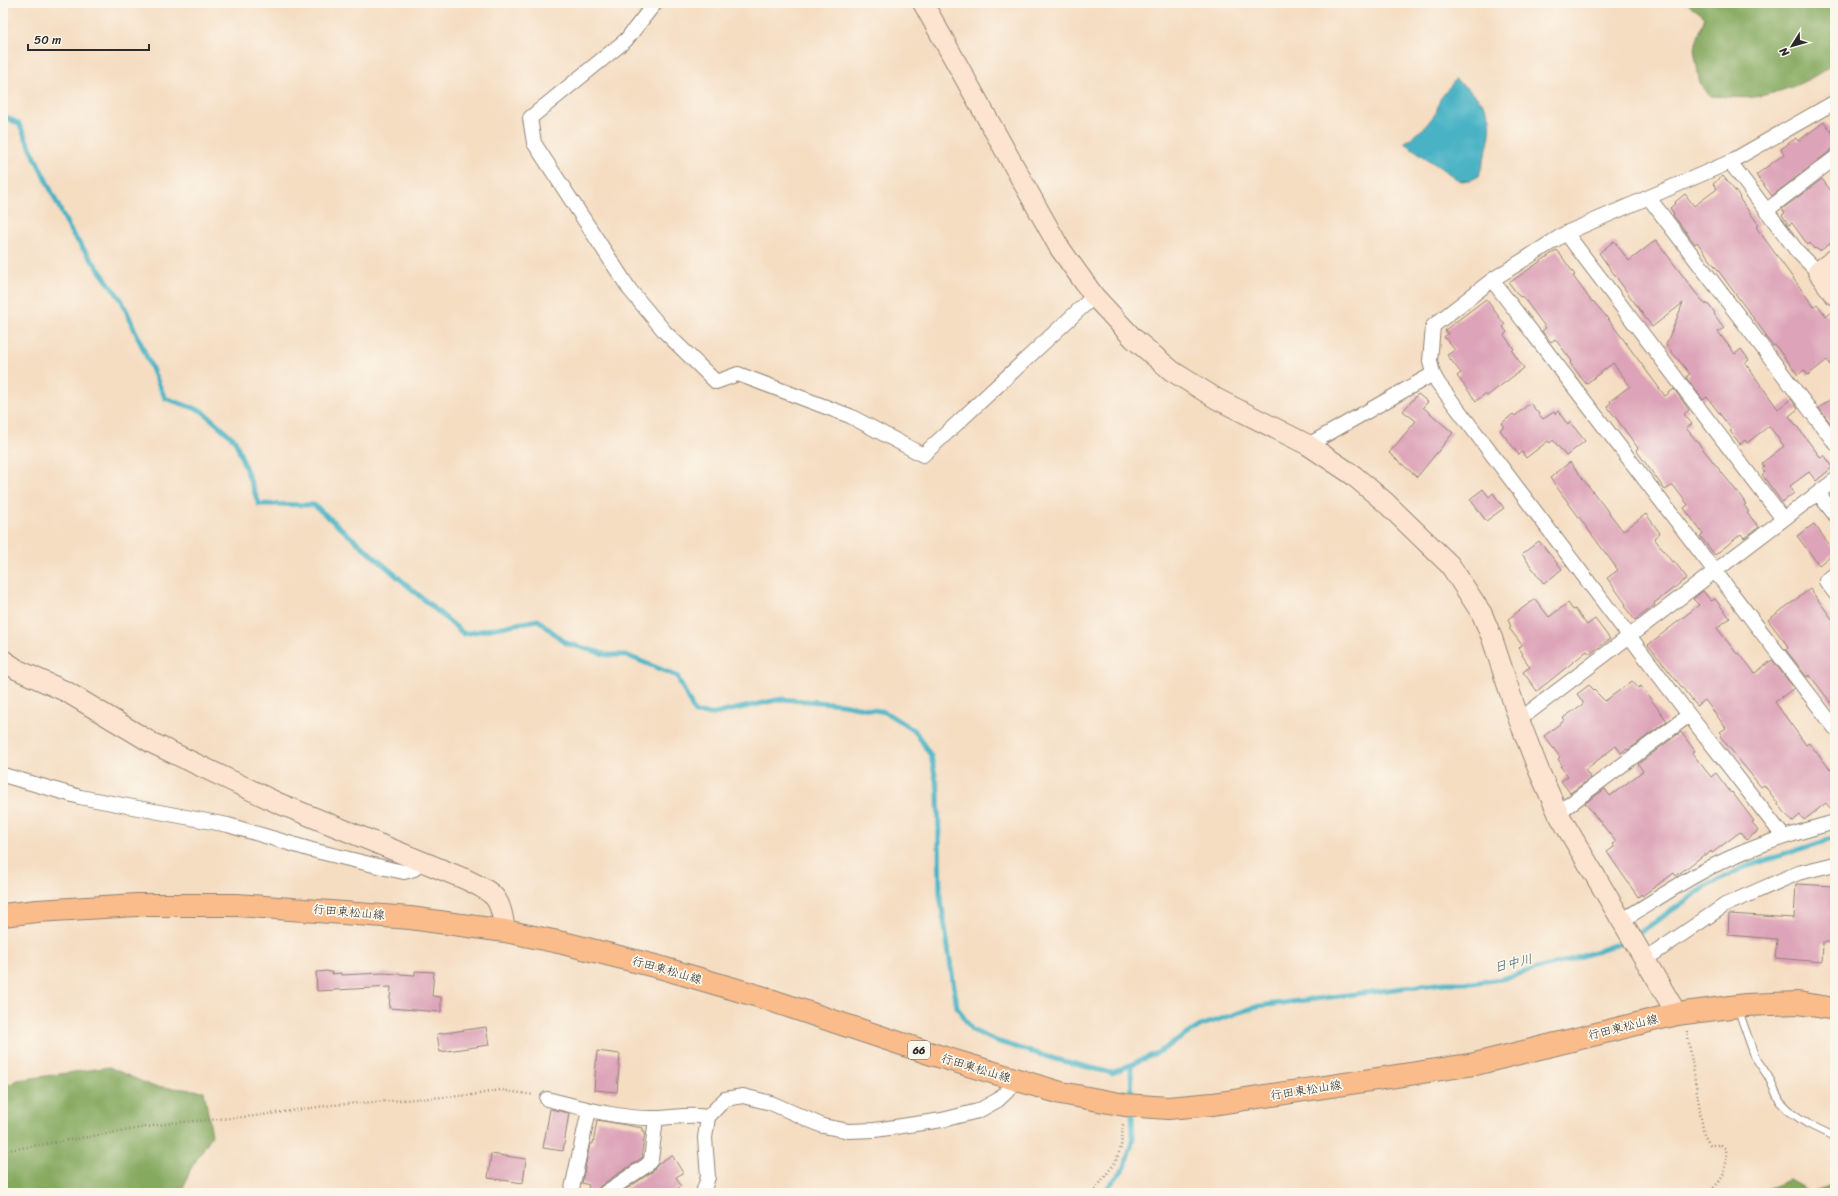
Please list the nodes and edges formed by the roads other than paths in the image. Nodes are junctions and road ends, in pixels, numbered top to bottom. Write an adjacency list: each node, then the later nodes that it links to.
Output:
1 (655, 3): 13 (street)
2 (923, 3): 13 (street)
3 (1835, 102): 5 (street)
4 (1835, 158): 7 (street)
5 (1730, 162): 6 (street); 7 (street)
6 (1649, 198): 8 (street); 15 (street)
7 (1767, 210): 10 (street)
8 (1566, 233): 11 (street); 20 (street)
9 (1835, 259): 10 (street)
10 (1818, 272): 12 (street)
11 (1492, 280): 14 (street); 21 (street)
12 (1835, 295)
13 (1094, 296): 16 (street)
14 (1433, 374): 16 (street); 24 (street)
15 (1835, 443)
16 (1308, 445): 27 (street)
17 (1835, 480): 18 (street)
18 (1818, 493): 19 (street); 20 (street)
19 (1835, 515)
20 (1783, 519): 21 (street)
21 (1715, 570): 24 (street); 28 (street)
22 (1835, 574): 23 (street)
23 (1835, 593)
24 (1630, 635): 26 (street); 27 (street)
25 (3, 660): 33 (street)
26 (1689, 715): 30 (street); 32 (street)
27 (1519, 720): 30 (street)
28 (1835, 728)
29 (3, 775): 33 (street)
30 (1558, 813): 36 (street)
31 (1835, 822): 32 (street)
32 (1783, 836): 36 (street)
33 (422, 863): 37 (street)
34 (1835, 864): 38 (street)
35 (3, 915): 37 (main road, 行田東松山線 / 66)
36 (1621, 921): 38 (street)
37 (505, 931): 42 (main road, 行田東松山線 / 66)
38 (1646, 959): 41 (street)
39 (1738, 1006): 40 (main road, 行田東松山線 / 66); 41 (main road, 行田東松山線 / 66); 47 (lane)
40 (1835, 1009)
41 (1680, 1014): 42 (main road, 行田東松山線 / 66)
42 (1018, 1081): 45 (street)
43 (547, 1099): 44 (street)
44 (589, 1110): 46 (street); 48 (street)
45 (708, 1117): 46 (street); 50 (street)
46 (656, 1118): 49 (street)
47 (1835, 1137)
48 (571, 1193)
49 (605, 1193)
50 (703, 1193)

